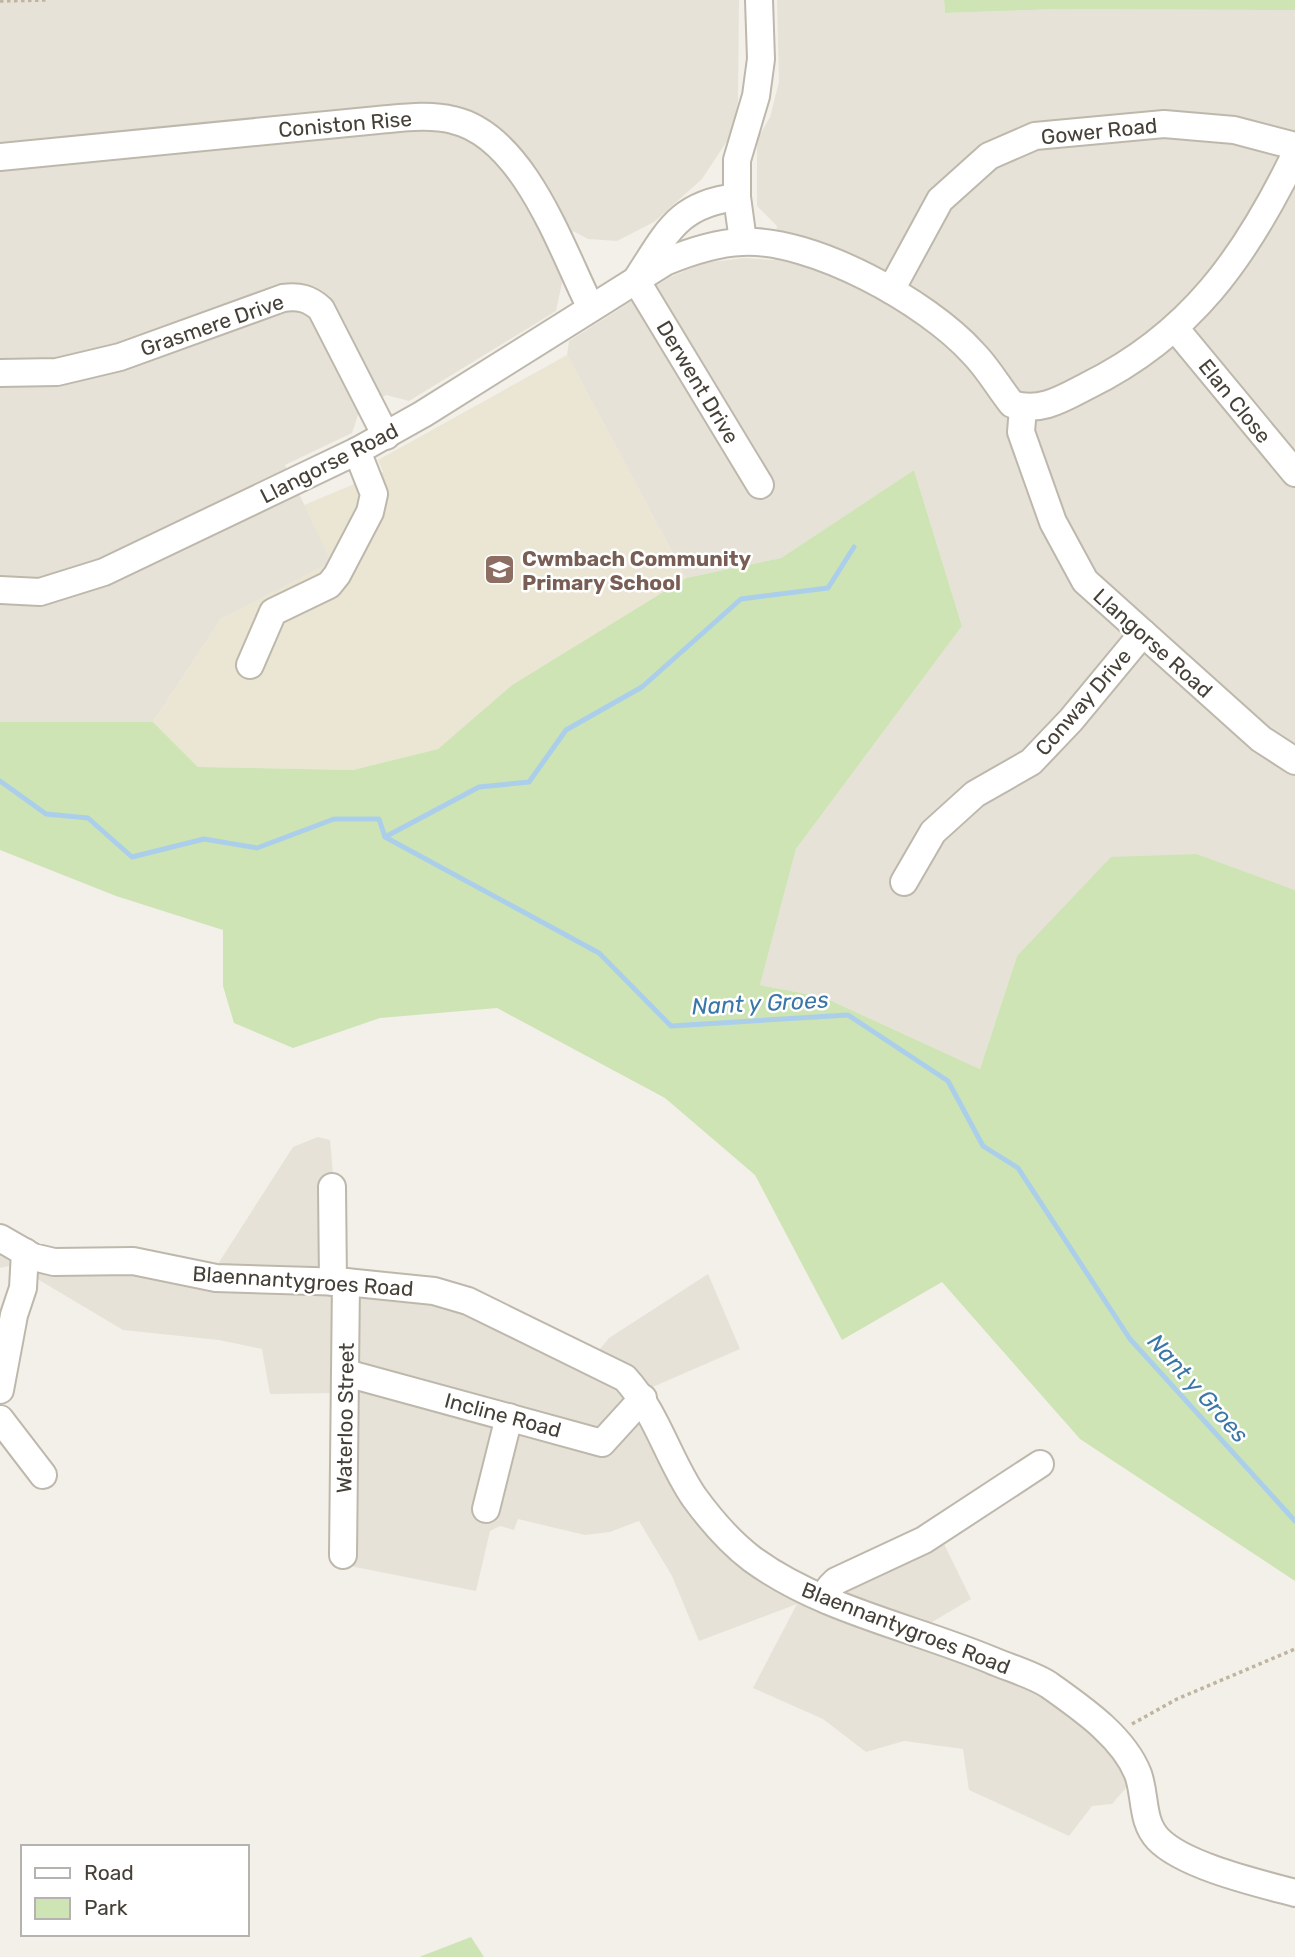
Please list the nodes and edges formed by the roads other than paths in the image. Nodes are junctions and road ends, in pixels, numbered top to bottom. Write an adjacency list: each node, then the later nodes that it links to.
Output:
1 (759, 0): 5 (street)
2 (1295, 146): 8 (street, Gower Road)
3 (1295, 155): 10 (street)
4 (0, 157): 9 (street, Coniston Rise)
5 (737, 197): 6 (street); 7 (street, Llangorse Road)
6 (743, 241): 7 (street, Llangorse Road); 8 (street, Llangorse Road)
7 (636, 279): 9 (street, Llangorse Road); 16 (street, Derwent Drive)
8 (891, 290): 12 (street, Llangorse Road)
9 (590, 306): 13 (street, Llangorse Road)
10 (1175, 328): 12 (street); 15 (street, Elan Close)
11 (0, 373): 13 (street, Grasmere Drive)
12 (1023, 408): 18 (street, Llangorse Road)
13 (386, 436): 14 (street, Llangorse Road)
14 (357, 451): 17 (street, Llangorse Road); 19 (street)
15 (1295, 473)
16 (760, 485)
17 (0, 590)
18 (1143, 634): 20 (street, Llangorse Road); 21 (street, Conway Drive)
19 (250, 665)
20 (1295, 761)
21 (904, 882)
22 (332, 1187): 25 (street, Waterloo Street)
23 (0, 1238): 24 (street, Blaennantygroes Road)
24 (25, 1252): 25 (street, Blaennantygroes Road); 27 (street)
25 (340, 1282): 26 (street, Waterloo Street); 28 (street, Blaennantygroes Road)
26 (346, 1373): 29 (street, Incline Road); 34 (street, Waterloo Street)
27 (0, 1390)
28 (643, 1398): 29 (street, Incline Road); 35 (street, Blaennantygroes Road)
29 (509, 1416): 33 (street)
30 (0, 1419): 32 (street)
31 (1040, 1464): 35 (street)
32 (43, 1475)
33 (486, 1509)
34 (343, 1555)
35 (827, 1600): 36 (street, Blaennantygroes Road)
36 (1295, 1893)

